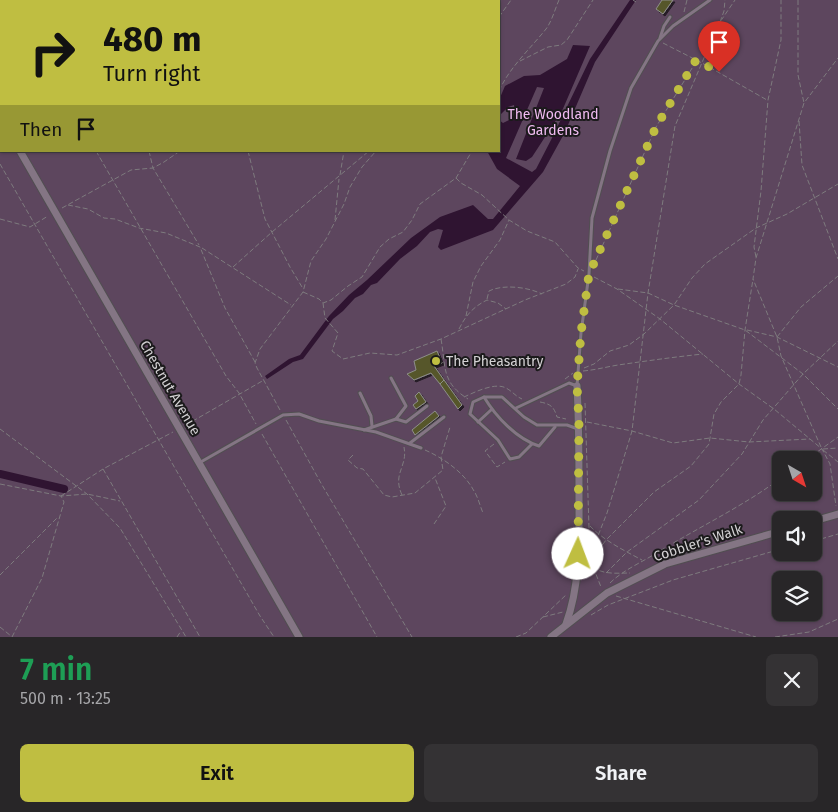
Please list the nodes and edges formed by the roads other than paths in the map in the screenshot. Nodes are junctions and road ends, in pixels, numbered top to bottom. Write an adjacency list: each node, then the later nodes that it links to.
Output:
1 (710, 0): 5 (lane)
2 (670, 17): 4 (lane)
3 (659, 26): 4 (lane)
4 (663, 29): 5 (lane)
5 (659, 40): 8 (lane)
6 (21, 152): 24 (street, Chestnut Avenue)
7 (391, 378): 15 (lane)
8 (577, 386): 12 (lane); 19 (street)
9 (360, 393): 17 (lane)
10 (484, 397): 12 (lane); 13 (lane); 16 (lane)
11 (427, 406): 15 (lane)
12 (516, 408): 18 (lane)
13 (491, 410): 16 (lane); 22 (lane)
14 (444, 418): 21 (lane)
15 (396, 419): 17 (lane)
16 (478, 422): 22 (lane)
17 (372, 426): 20 (lane)
18 (555, 426): 19 (lane); 22 (lane)
19 (579, 429): 28 (street)
20 (364, 430): 21 (lane); 24 (lane)
21 (409, 444): 23 (lane)
22 (532, 444)
23 (421, 448)
24 (198, 463): 29 (street, Chestnut Avenue)
25 (837, 514): 26 (street)
26 (822, 519)
27 (772, 534): 28 (street, Cobbler's Walk)
28 (565, 626): 30 (street, Cobbler's Walk)
29 (299, 637)
30 (551, 637)

